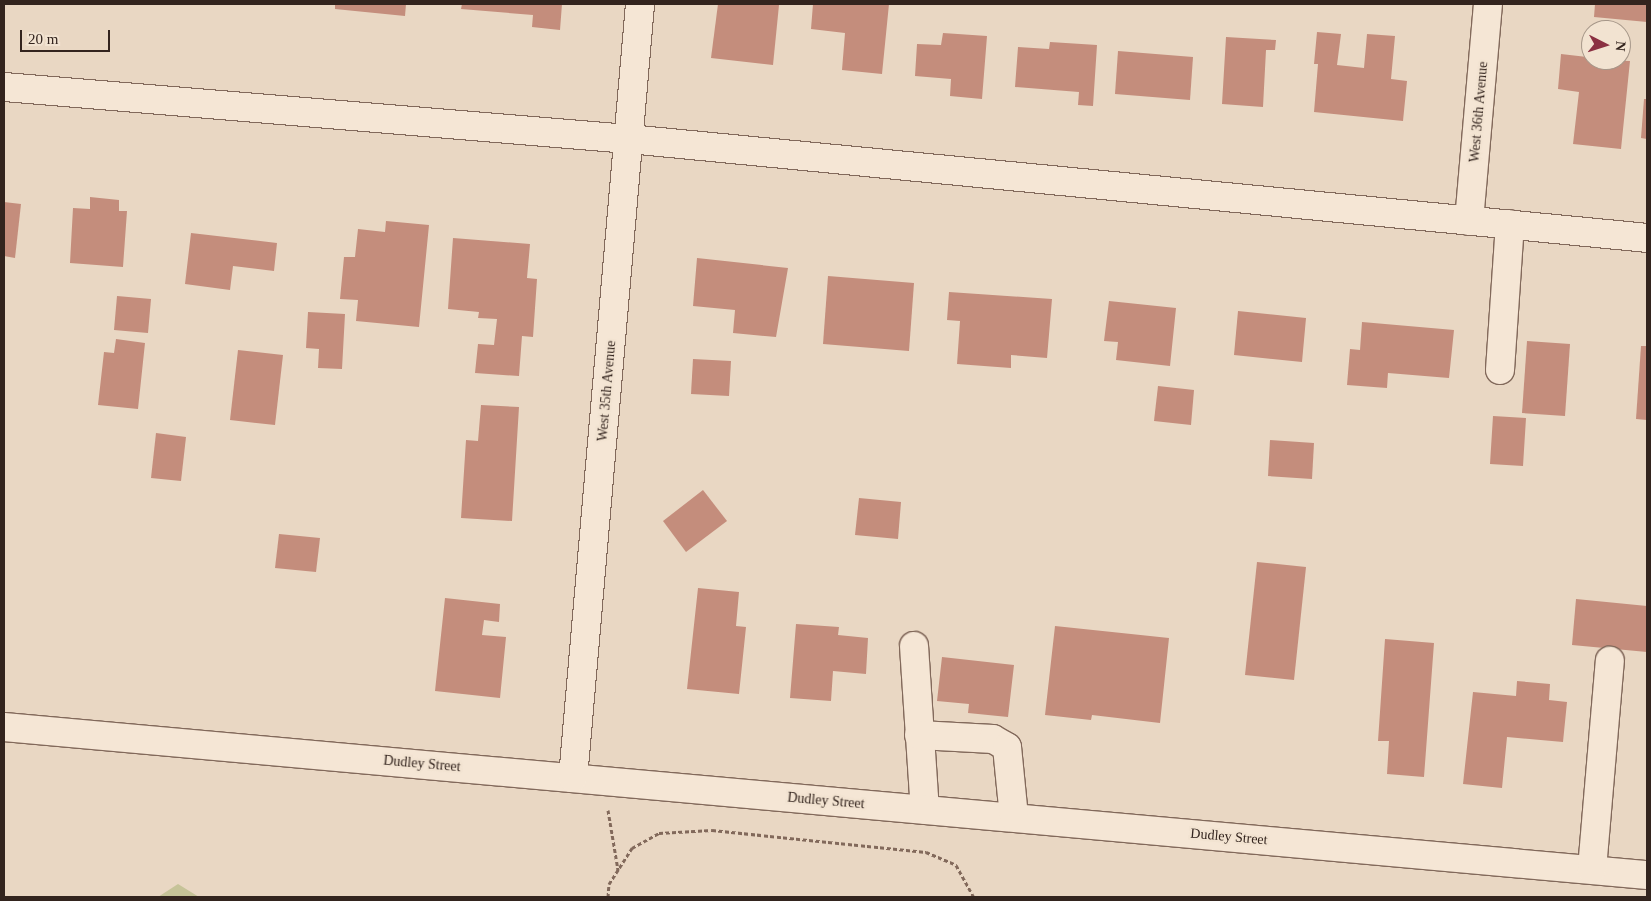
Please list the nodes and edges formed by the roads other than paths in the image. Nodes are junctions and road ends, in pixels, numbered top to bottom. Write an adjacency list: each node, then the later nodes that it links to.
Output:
1 (640, 4): 4 (street, West 35th Avenue)
2 (1488, 4): 5 (street, West 36th Avenue)
3 (4, 87): 4 (street)
4 (629, 139): 5 (street); 13 (street, West 35th Avenue)
5 (1469, 221): 6 (street)
6 (1510, 224): 7 (street); 8 (street)
7 (1647, 238)
8 (1500, 370)
9 (914, 646): 12 (street)
10 (1610, 662): 16 (street)
11 (4, 727): 13 (street, Dudley Street)
12 (919, 735): 14 (street); 15 (street)
13 (573, 778): 14 (street, Dudley Street)
14 (925, 810): 15 (street, Dudley Street)
15 (1014, 817): 16 (street, Dudley Street)
16 (1592, 870): 17 (street, Dudley Street)
17 (1647, 874)

